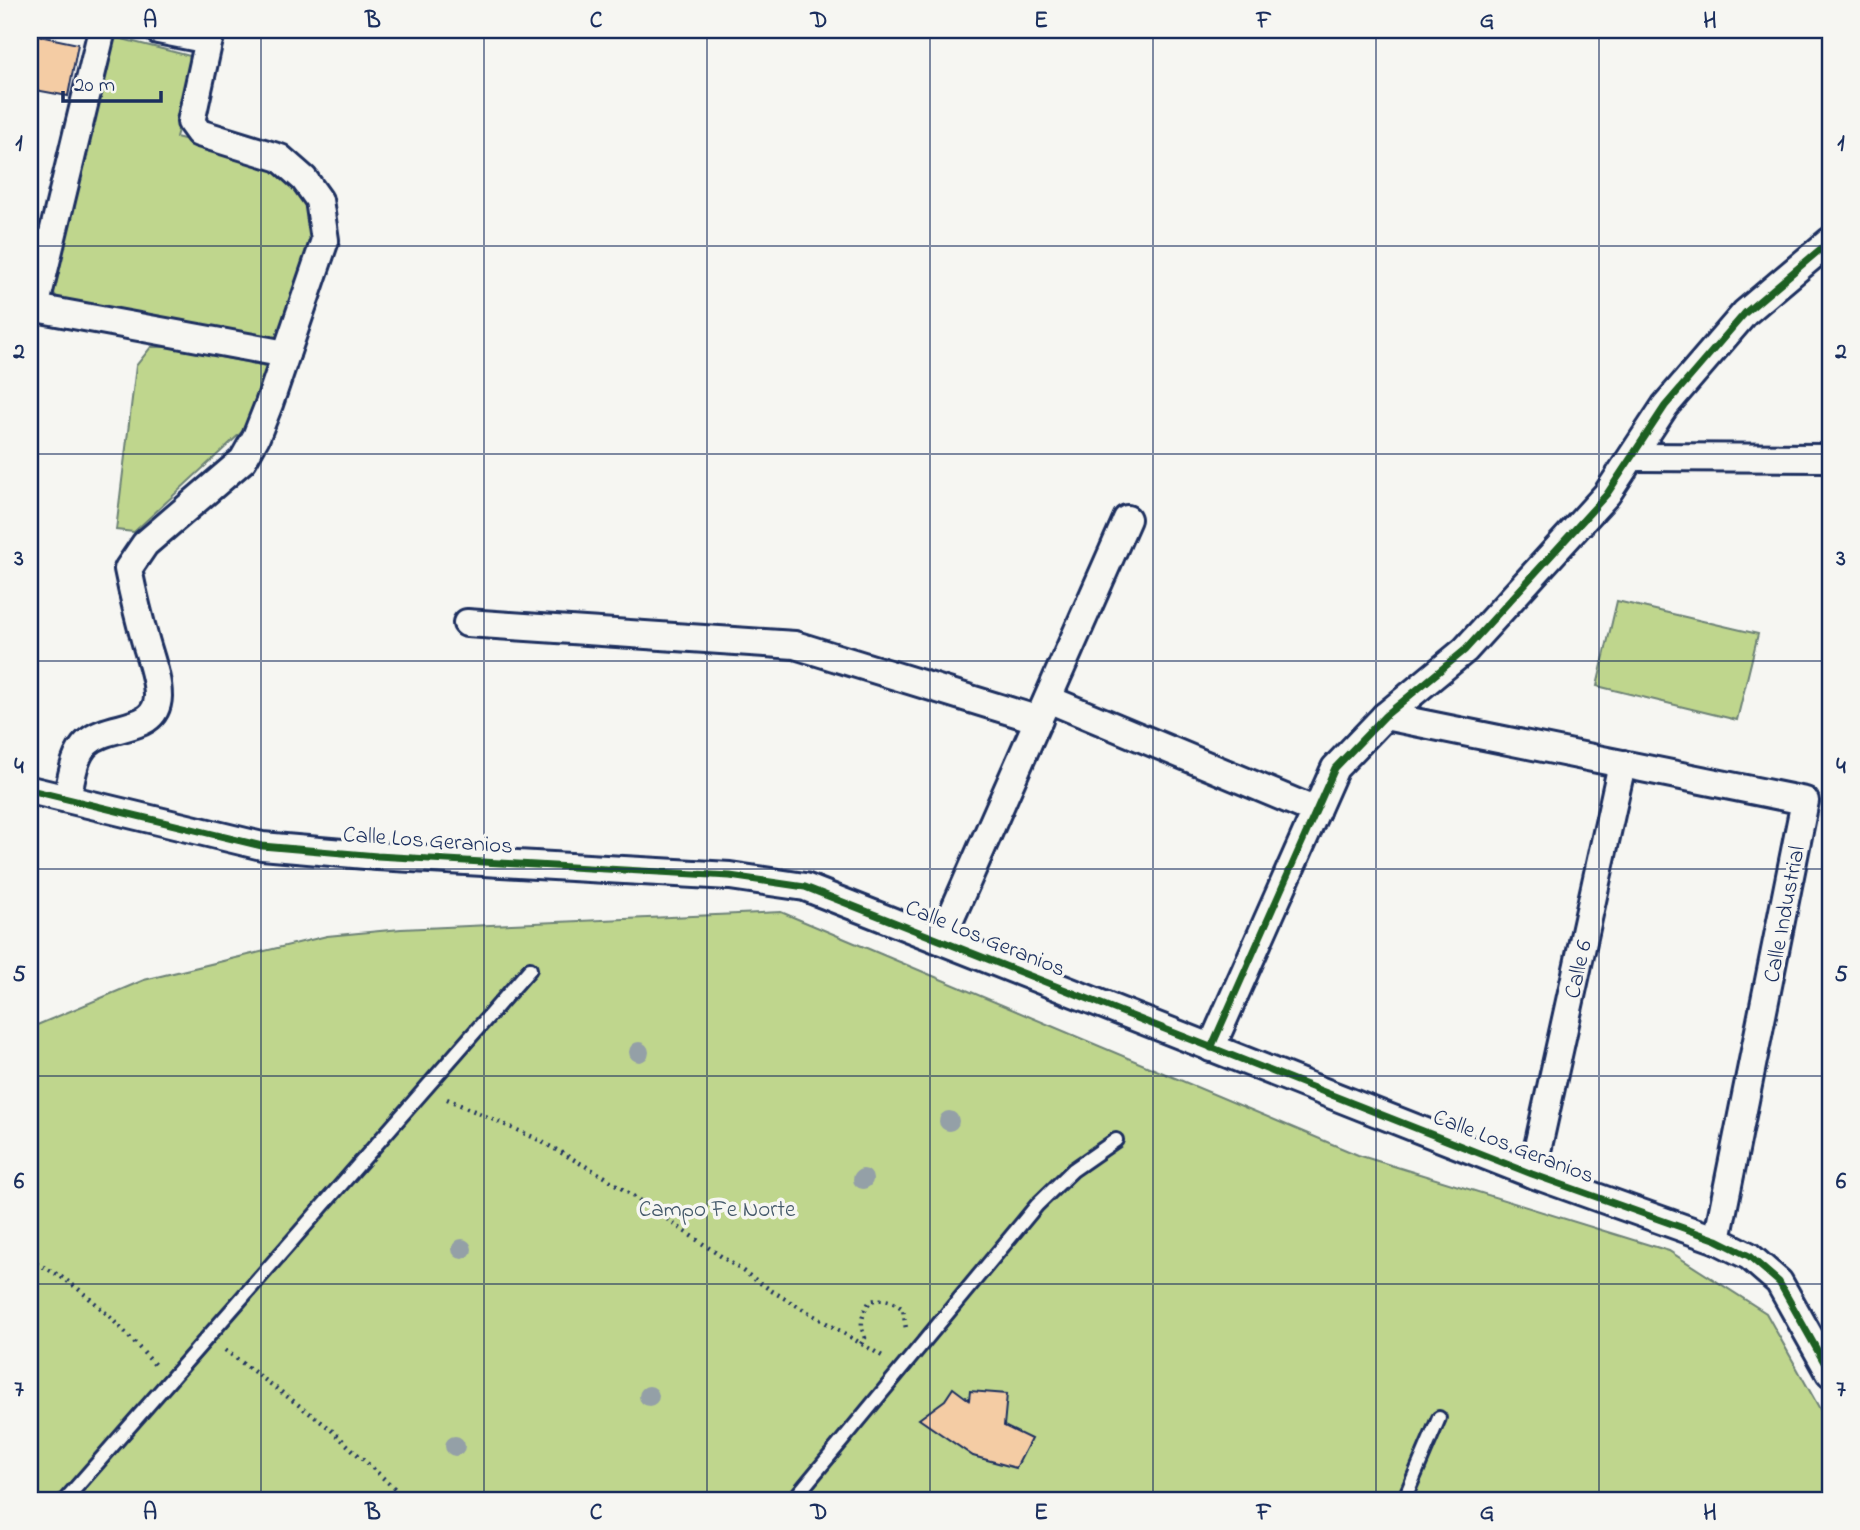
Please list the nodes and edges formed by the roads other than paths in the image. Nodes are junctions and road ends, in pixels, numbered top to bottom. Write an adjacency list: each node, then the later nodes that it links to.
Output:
1 (102, 30): 5 (street)
2 (158, 30): 3 (street)
3 (210, 35): 6 (street)
4 (1830, 242): 7 (street)
5 (32, 307): 6 (street)
6 (286, 354): 15 (street)
7 (1632, 457): 8 (street); 12 (street)
8 (1830, 458)
9 (1127, 519): 11 (street)
10 (467, 623): 11 (street)
11 (1044, 709): 16 (street); 17 (street)
12 (1385, 716): 13 (street, Calle Industrial); 16 (street)
13 (1622, 764): 21 (street, Calle 6); 22 (street, Calle Industrial)
14 (30, 790): 15 (street, Calle Los Geranios)
15 (67, 798): 17 (street, Calle Los Geranios)
16 (1316, 811): 19 (street)
17 (941, 940): 19 (street, Calle Los Geranios)
18 (530, 969): 25 (lane)
19 (1211, 1048): 21 (street, Calle Los Geranios)
20 (1116, 1140): 26 (lane)
21 (1532, 1174): 22 (street, Calle Los Geranios)
22 (1717, 1240): 23 (street, Calle Los Geranios)
23 (1830, 1373)
24 (1439, 1418): 27 (lane)
25 (65, 1500)
26 (793, 1500)
27 (1404, 1500)

